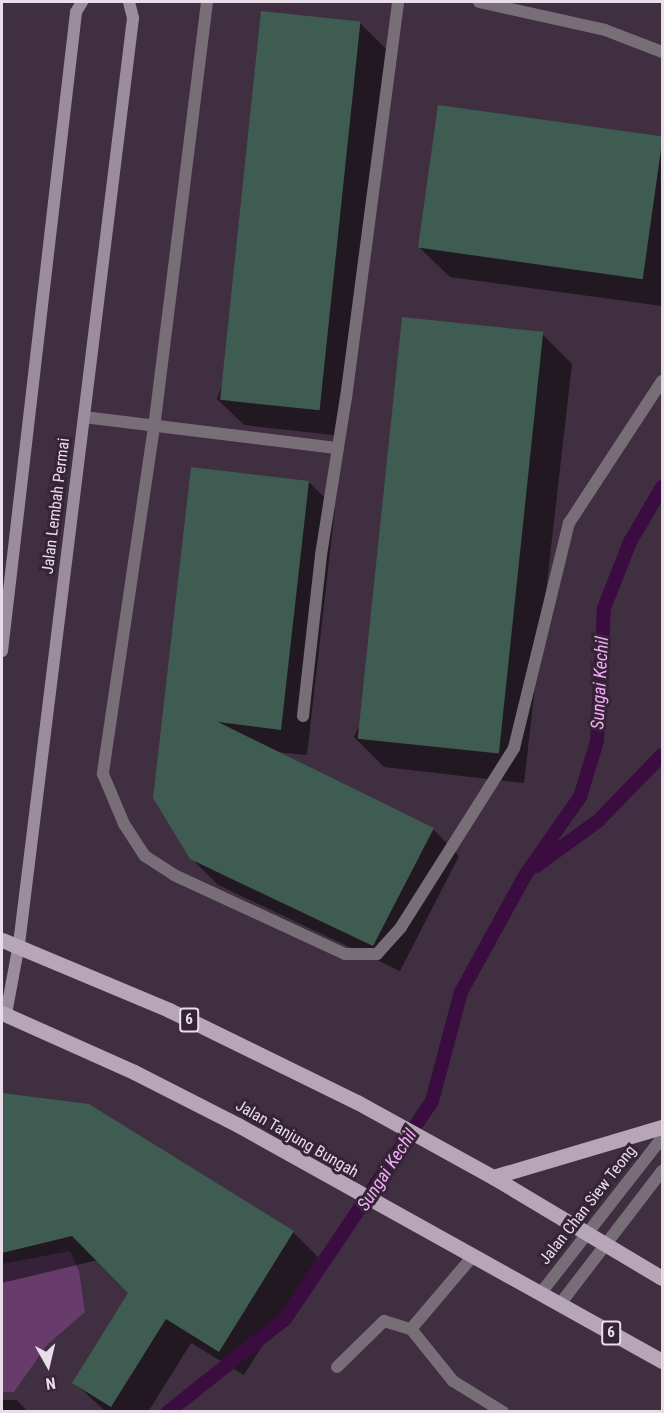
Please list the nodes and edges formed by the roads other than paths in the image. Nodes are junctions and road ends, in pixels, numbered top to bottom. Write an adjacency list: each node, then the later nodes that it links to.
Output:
1 (82, 2): 11 (main road)
2 (129, 2): 8 (main road, Jalan Lembah Permai)
3 (207, 2): 9 (street)
4 (398, 2): 10 (street)
5 (478, 2): 6 (street)
6 (663, 52)
7 (663, 381): 9 (street)
8 (84, 417): 9 (street); 14 (main road, Jalan Lembah Permai)
9 (154, 427): 10 (street)
10 (338, 448): 12 (street)
11 (2, 651)
12 (303, 716)
13 (2, 940): 14 (main road, 6)
14 (19, 944): 15 (main road, Jalan Lembah Permai); 19 (main road, 6)
15 (4, 1013): 22 (main road, Jalan Tanjung Bungah / 6)
16 (663, 1127): 19 (main road)
17 (663, 1138): 20 (street, Jalan Chan Siew Teong)
18 (663, 1172): 21 (street)
19 (493, 1177): 20 (main road, 6)
20 (585, 1231): 21 (main road, 6); 24 (street, Jalan Chan Siew Teong)
21 (606, 1244): 23 (main road, 6); 25 (street)
22 (472, 1257): 24 (main road, Jalan Tanjung Bungah / 6); 26 (street)
23 (663, 1278)
24 (540, 1294): 25 (main road, Jalan Tanjung Bungah / 6)
25 (561, 1305): 27 (main road, Jalan Tanjung Bungah / 6)
26 (411, 1329): 28 (street); 29 (street)
27 (663, 1361)
28 (337, 1367)
29 (503, 1412)

